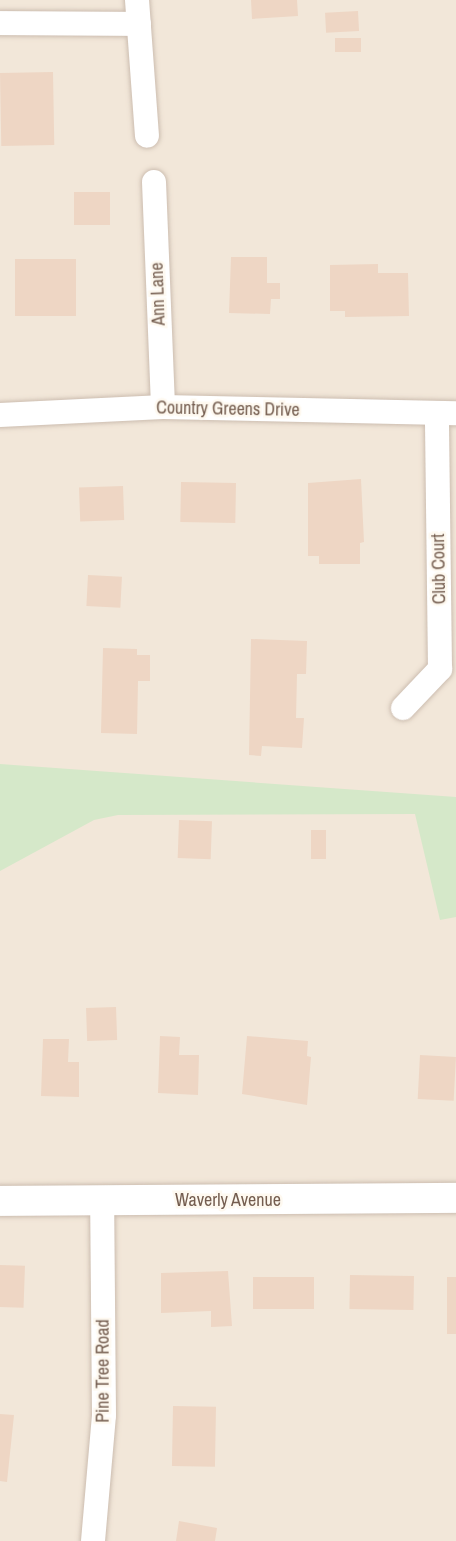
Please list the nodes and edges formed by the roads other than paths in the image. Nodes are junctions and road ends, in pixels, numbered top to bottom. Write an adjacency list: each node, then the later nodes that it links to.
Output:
1 (138, 12): 2 (street); 3 (street)
2 (0, 23)
3 (147, 136)
4 (153, 182): 5 (street, Ann Lane)
5 (163, 406): 6 (street, Country Greens Drive); 7 (street, Country Greens Drive)
6 (446, 414): 8 (street, Club Court)
7 (0, 415)
8 (403, 708)
9 (456, 1198): 10 (street, Waverly Avenue)
10 (102, 1200): 11 (street, Waverly Avenue); 12 (street, Pine Tree Road)
11 (0, 1201)
12 (93, 1541)

